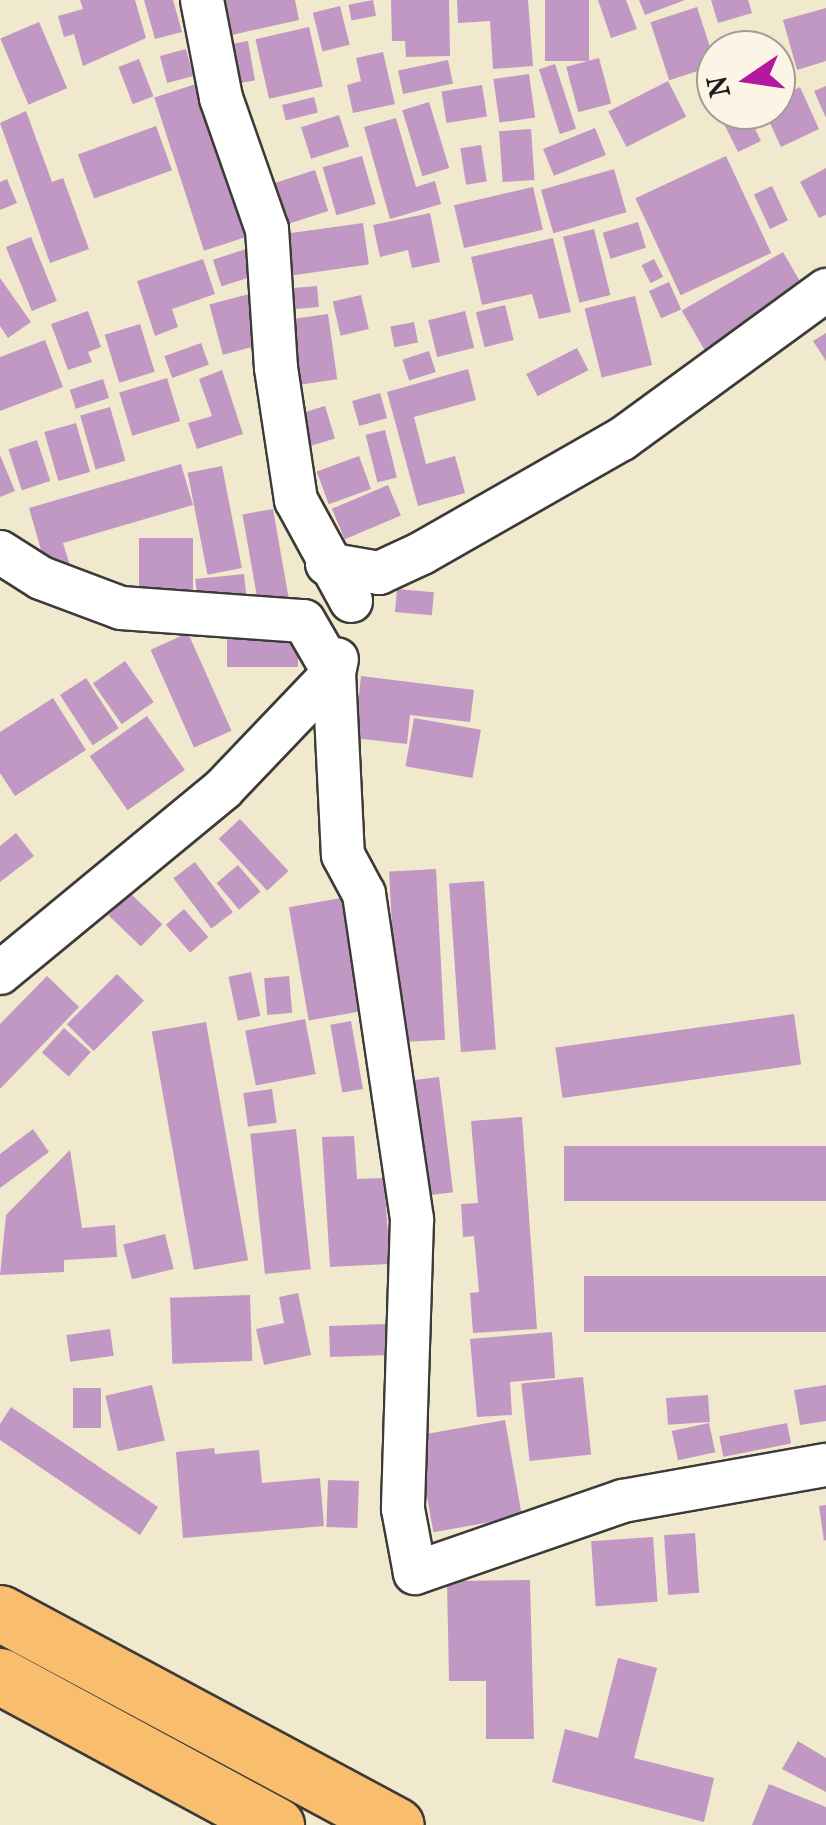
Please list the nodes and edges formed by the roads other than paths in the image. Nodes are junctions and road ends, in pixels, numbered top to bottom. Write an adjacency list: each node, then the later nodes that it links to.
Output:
1 (202, 0): 4 (street)
2 (826, 290): 4 (street)
3 (0, 552): 5 (street)
4 (365, 586): 5 (street)
5 (334, 673): 6 (street); 7 (street)
6 (0, 973)
7 (826, 1465)
8 (0, 1613): 11 (main road)
9 (0, 1676): 10 (main road)
10 (276, 1825)
11 (396, 1825)

